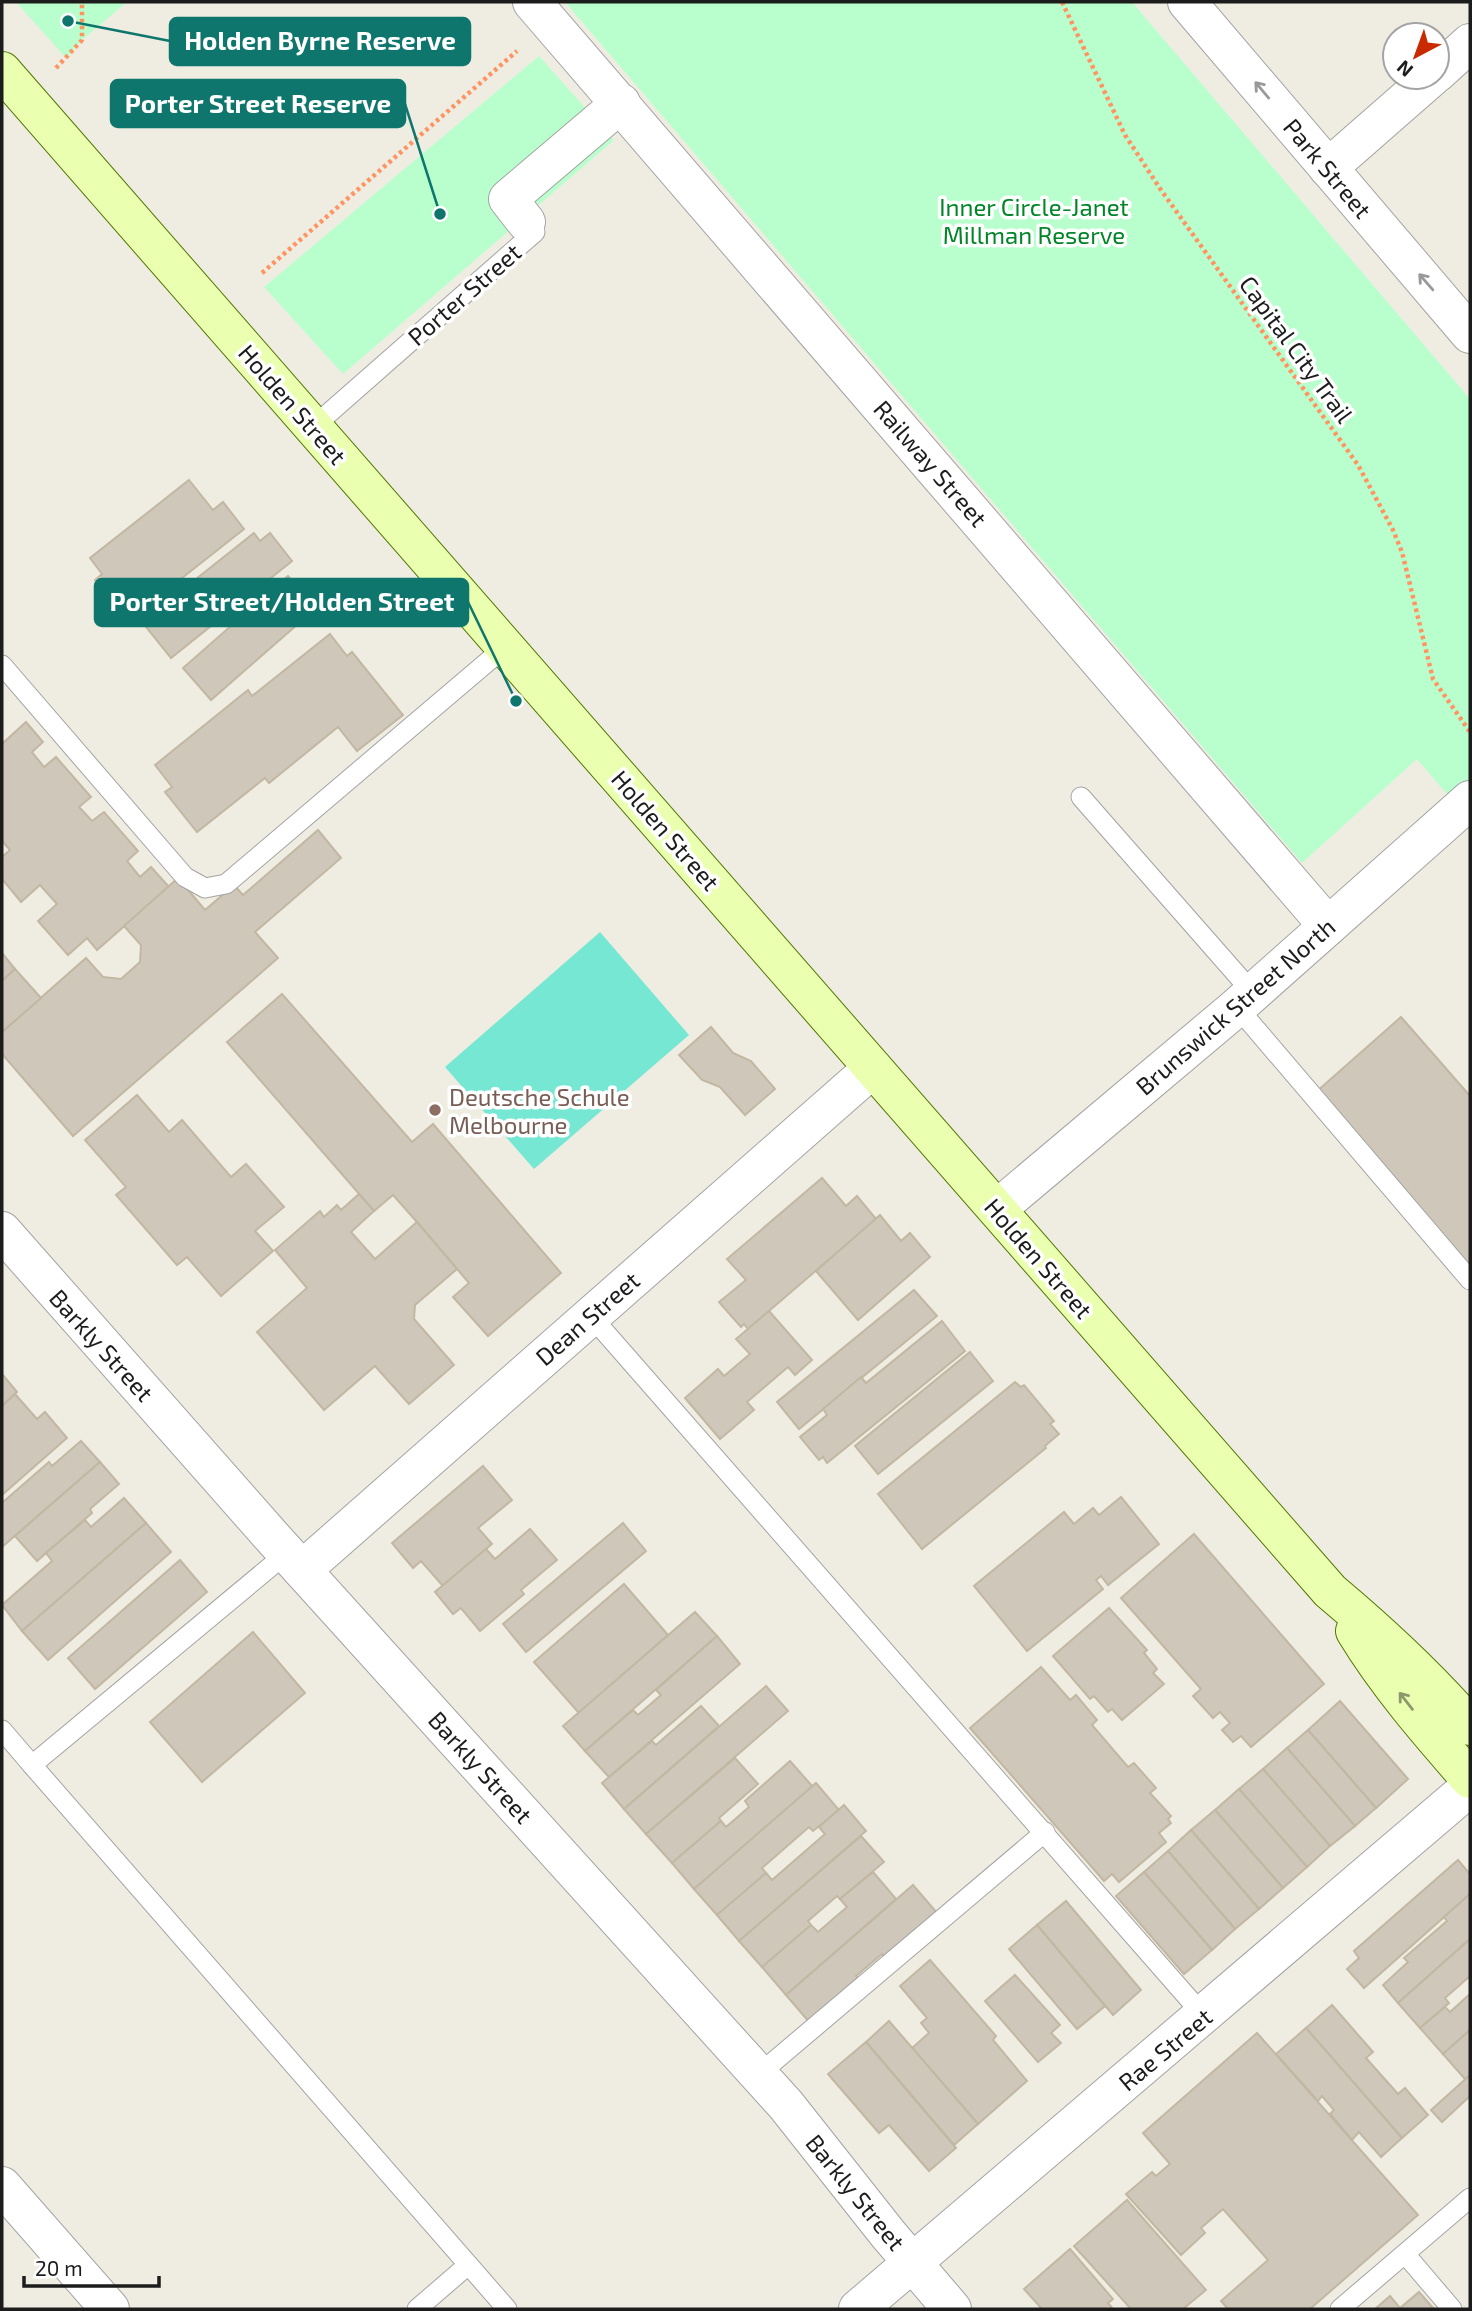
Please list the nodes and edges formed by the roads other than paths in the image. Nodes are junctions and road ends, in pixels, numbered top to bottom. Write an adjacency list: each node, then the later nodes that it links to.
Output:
1 (1187, 2): 8 (street, Park Street, one-way to 1)
2 (541, 13): 7 (street, Railway Street)
3 (1470, 43): 4 (street)
4 (1451, 60)
5 (13, 84): 11 (main road, Holden Street)
6 (1416, 91): 8 (street)
7 (621, 103): 9 (street, Porter Street); 16 (street, Railway Street)
8 (1328, 169): 10 (street, Park Street, one-way to 8)
9 (526, 222): 11 (lane, Porter Street)
10 (1470, 334)
11 (313, 427): 12 (main road, Holden Street)
12 (505, 647): 13 (lane); 18 (main road, Holden Street)
13 (2, 665)
14 (1081, 797): 17 (lane)
15 (1470, 800): 16 (street, Brunswick Street North)
16 (1328, 926): 17 (street, Brunswick Street North)
17 (1245, 1000): 19 (street, Brunswick Street North); 21 (lane)
18 (873, 1068): 19 (main road, Holden Street); 22 (street, Dean Street)
19 (997, 1209): 24 (main road, Holden Street)
20 (2, 1231): 23 (street, Barkly Street)
21 (1470, 1280)
22 (590, 1315): 23 (street, Dean Street); 30 (lane)
23 (295, 1562): 27 (lane); 32 (street, Barkly Street)
24 (1330, 1591): 25 (main road, Holden Street); 28 (main road, Holden Street, one-way to 24)
25 (1470, 1726)
26 (2, 1730): 27 (lane)
27 (32, 1765): 37 (lane)
28 (1470, 1779)
29 (1470, 1787): 31 (street, Rae Street)
30 (1045, 1832): 31 (lane); 32 (lane)
31 (1204, 2016): 36 (street, Rae Street)
32 (759, 2074): 36 (street, Barkly Street)
33 (2, 2186): 38 (street)
34 (1470, 2198): 35 (lane)
35 (1406, 2255): 43 (lane); 44 (lane)
36 (912, 2263): 41 (street, Rae Street); 42 (street, Barkly Street)
37 (468, 2265): 39 (lane); 40 (lane)
38 (110, 2309)
39 (418, 2309)
40 (507, 2309)
41 (858, 2309)
42 (952, 2309)
43 (1340, 2309)
44 (1452, 2309)

